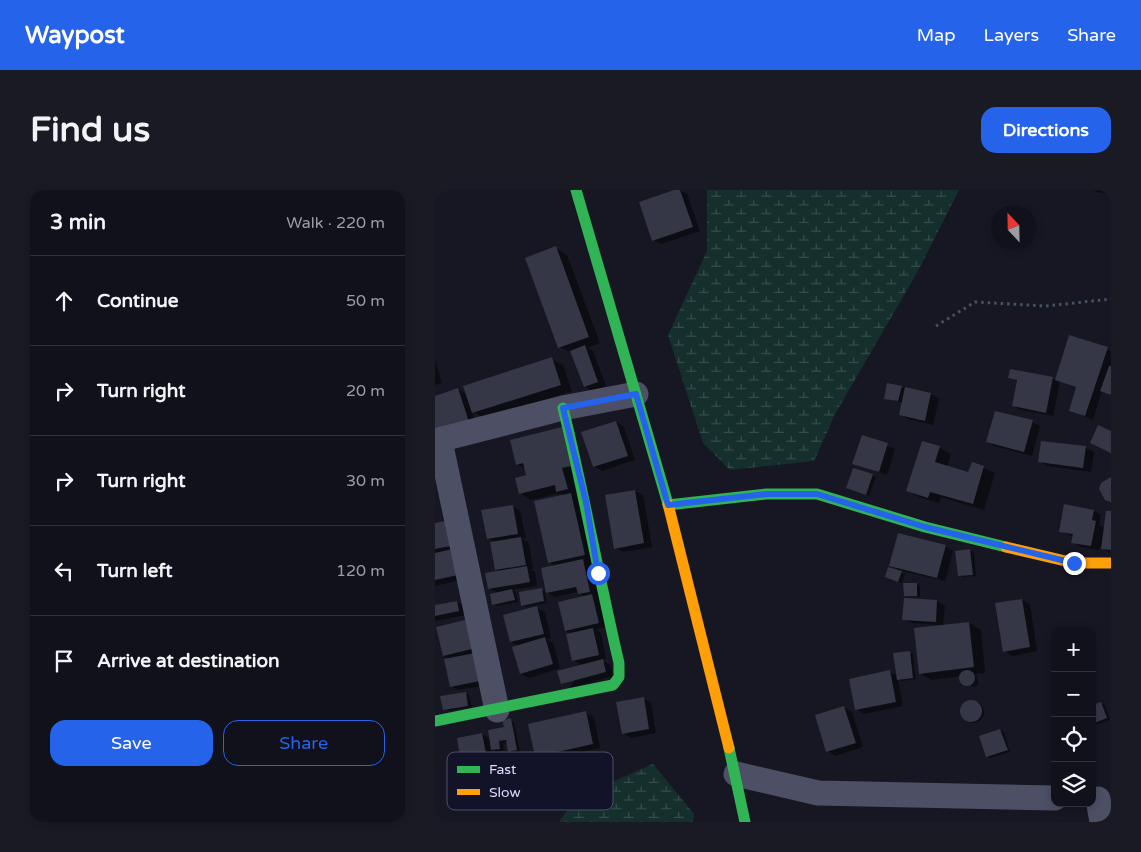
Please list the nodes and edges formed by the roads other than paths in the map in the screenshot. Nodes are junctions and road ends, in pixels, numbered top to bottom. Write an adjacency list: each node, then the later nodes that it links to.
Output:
1 (576, 190): 2 (street)
2 (636, 394): 3 (street); 5 (street)
3 (563, 408): 4 (street); 7 (street)
4 (437, 441): 7 (street)
5 (668, 505): 6 (street); 9 (street)
6 (1111, 563)
7 (497, 710): 8 (street)
8 (435, 721)
9 (736, 774): 10 (street); 11 (street)
10 (1051, 798)
11 (745, 822)

